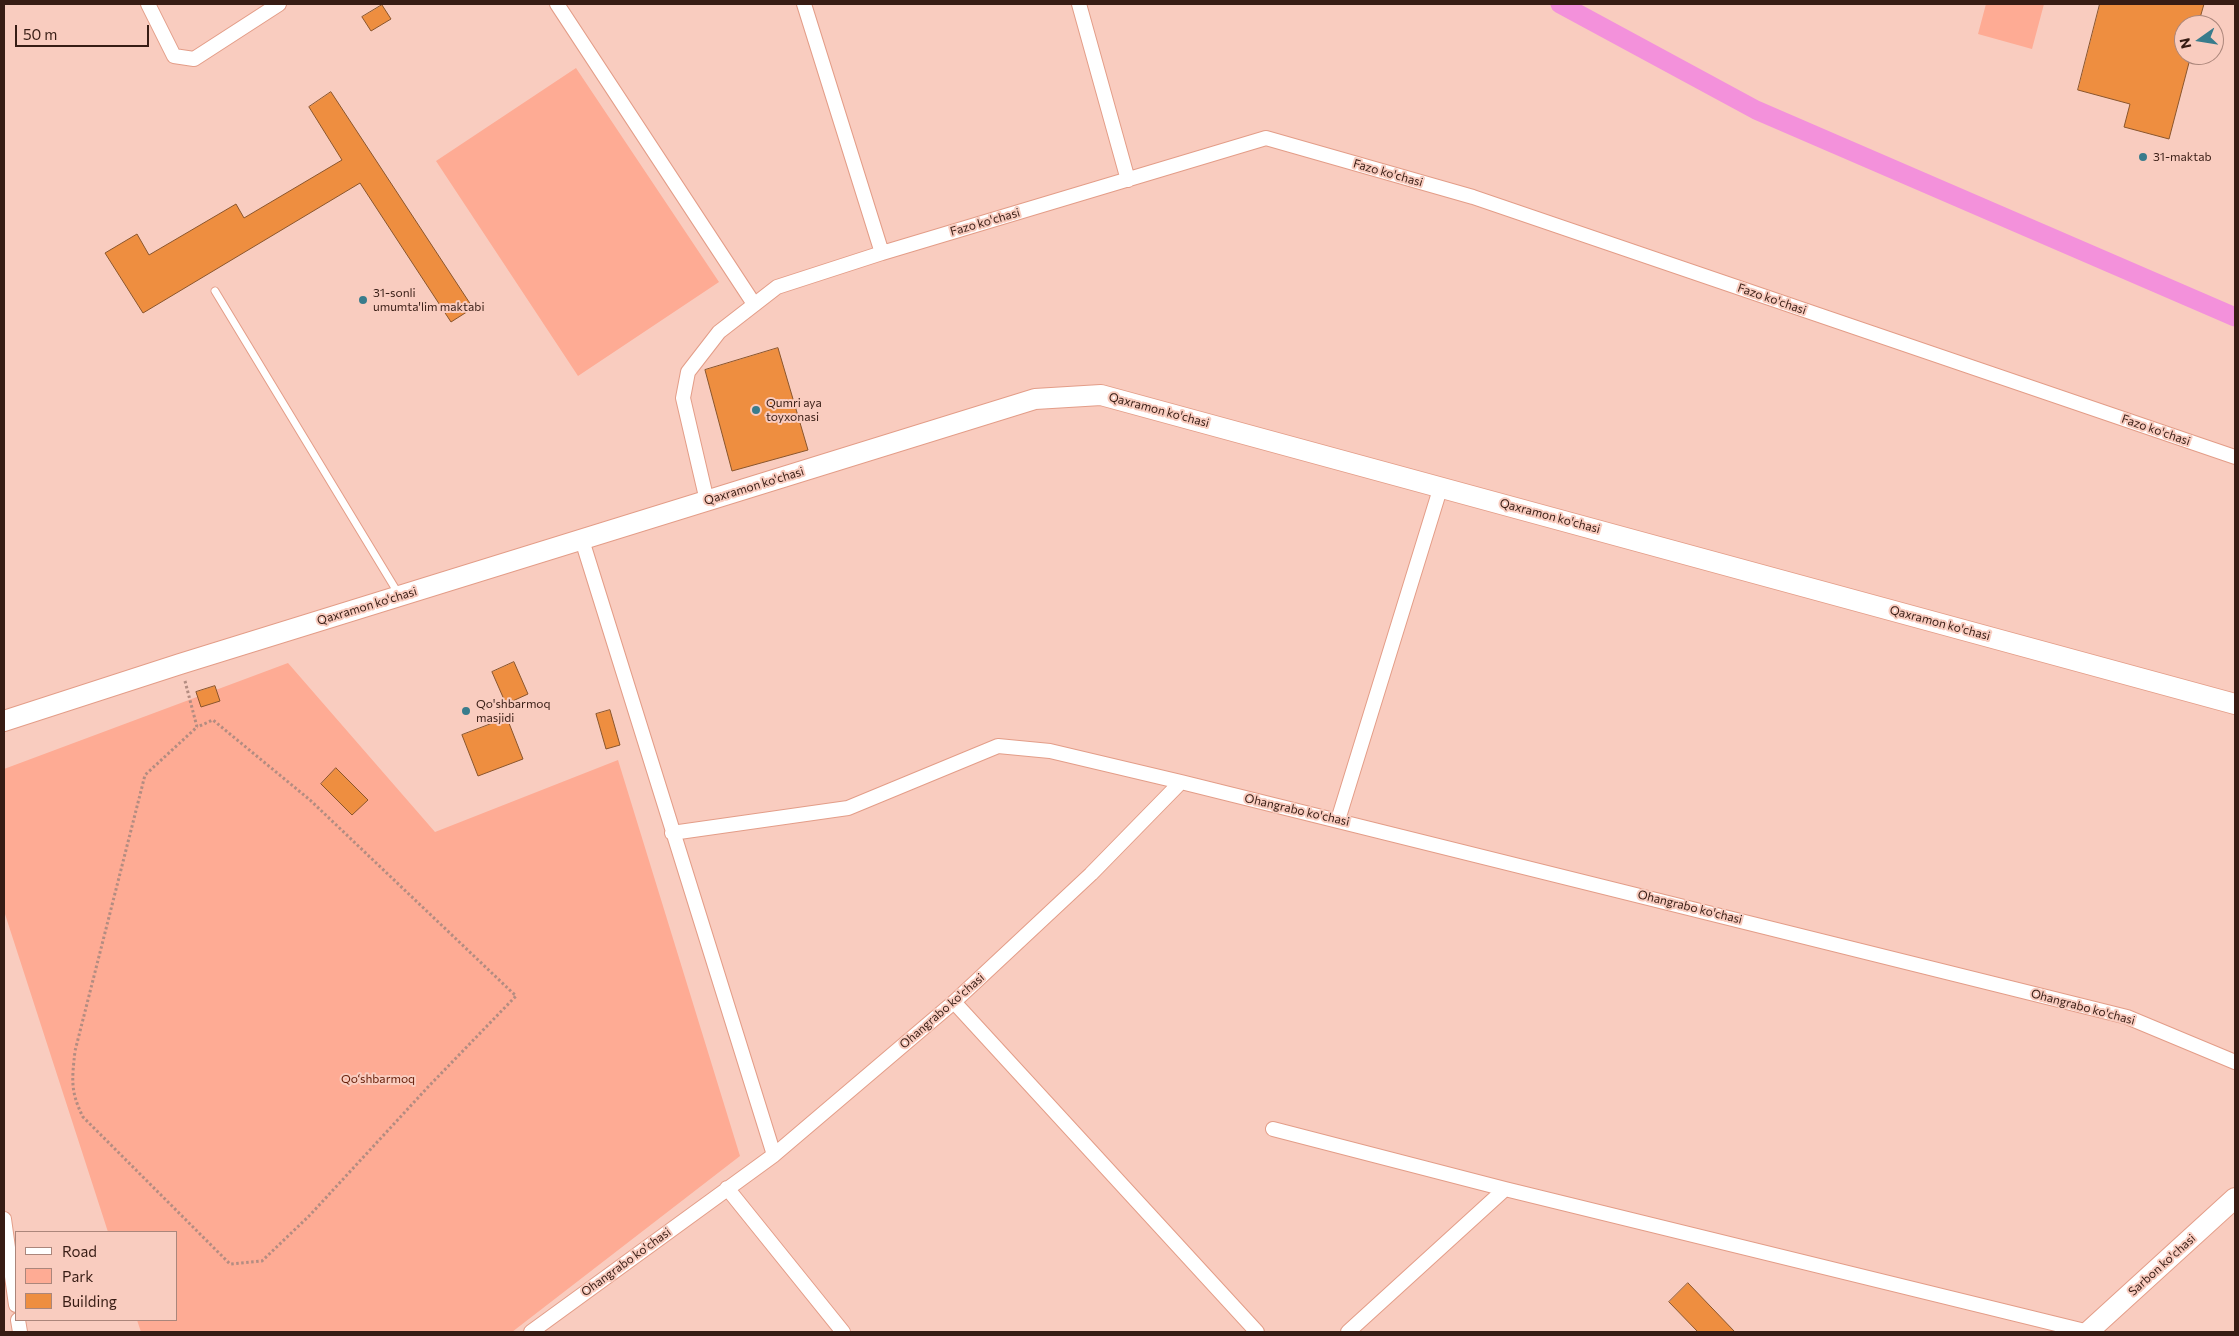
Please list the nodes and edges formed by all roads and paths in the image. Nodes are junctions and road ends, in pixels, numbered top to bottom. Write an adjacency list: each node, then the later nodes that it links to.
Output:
1 (148, 4): 2 (street)
2 (280, 4)
3 (557, 4): 9 (street)
4 (804, 4): 7 (street)
5 (1079, 4): 6 (street)
6 (1128, 180): 7 (street, Fazo ko'chasi); 10 (street, Fazo ko'chasi)
7 (882, 252): 9 (street, Fazo ko'chasi)
8 (214, 292): 14 (lane)
9 (754, 304): 12 (street, Fazo ko'chasi)
10 (2235, 457)
11 (1441, 486): 12 (street, Qaxramon ko'chasi); 16 (street, Qaxramon ko'chasi); 20 (street)
12 (707, 501): 13 (street, Qaxramon ko'chasi)
13 (582, 540): 14 (street, Qaxramon ko'chasi); 21 (street)
14 (400, 596): 15 (street, Qaxramon ko'chasi)
15 (180, 664): 17 (street, Qaxramon ko'chasi); 18 (path)
16 (2235, 704)
17 (4, 721)
18 (197, 727): 18 (path)
19 (1181, 782): 20 (street, Ohangrabo ko'chasi); 21 (street); 22 (street, Ohangrabo ko'chasi)
20 (1338, 820): 23 (street, Ohangrabo ko'chasi)
21 (672, 834): 25 (street)
22 (954, 1002): 25 (street, Ohangrabo ko'chasi); 33 (street)
23 (2235, 1062)
24 (1273, 1129): 27 (street)
25 (774, 1155): 26 (street, Ohangrabo ko'chasi)
26 (727, 1188): 31 (street, Ohangrabo ko'chasi); 32 (street)
27 (1505, 1189): 34 (street); 35 (street)
28 (2235, 1198): 35 (street, Sarbon ko'chasi)
29 (4, 1218): 30 (street)
30 (15, 1298)
31 (531, 1332)
32 (843, 1332)
33 (1257, 1332)
34 (1348, 1332)
35 (2089, 1332)

